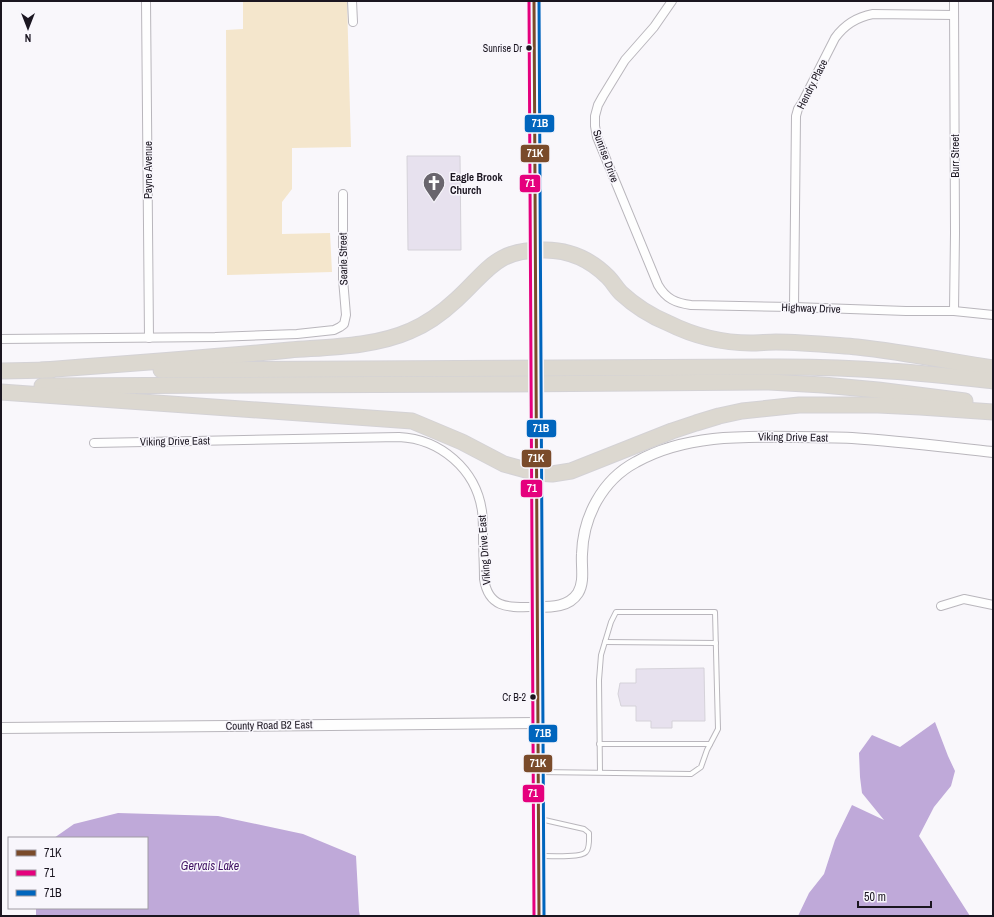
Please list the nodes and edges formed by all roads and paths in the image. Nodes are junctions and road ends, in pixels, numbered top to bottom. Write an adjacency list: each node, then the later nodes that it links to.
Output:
1 (146, 1): 14 (street, Payne Avenue)
2 (352, 1): 7 (street)
3 (534, 1): 9 (street)
4 (672, 1): 10 (street, Sunrise Drive)
5 (954, 1): 6 (street, Burr Street)
6 (954, 15): 11 (street, Hendry Place); 12 (street, Burr Street)
7 (353, 22)
8 (343, 194): 14 (street, Searle Street)
9 (536, 250): 16 (highway); 17 (highway); 26 (street, bridge)
10 (669, 298): 11 (street, Highway Drive)
11 (794, 307): 12 (street, Highway Drive)
12 (954, 311): 13 (street, Highway Drive)
13 (993, 315)
14 (149, 338): 15 (street)
15 (1, 339)
16 (993, 368)
17 (42, 370): 18 (highway); 19 (highway)
18 (1, 371)
19 (993, 381)
20 (1, 386): 22 (highway)
21 (1, 392): 26 (highway)
22 (993, 406)
23 (993, 412): 26 (highway)
24 (94, 443): 29 (street, Viking Drive East)
25 (993, 452): 29 (street, Viking Drive East)
26 (537, 473): 29 (street)
27 (941, 606): 28 (street)
28 (993, 606)
29 (537, 607): 32 (street)
30 (605, 642): 31 (lane); 31 (lane); 34 (lane)
31 (716, 643): 35 (lane)
32 (538, 723): 33 (street, County Road B2 East); 36 (street)
33 (1, 728)
34 (599, 744): 35 (lane); 37 (lane)
35 (710, 744): 37 (lane)
36 (538, 772): 37 (lane); 38 (street)
37 (600, 773)
38 (538, 819): 39 (street); 39 (lane)
39 (539, 856): 40 (street)
40 (539, 916)

